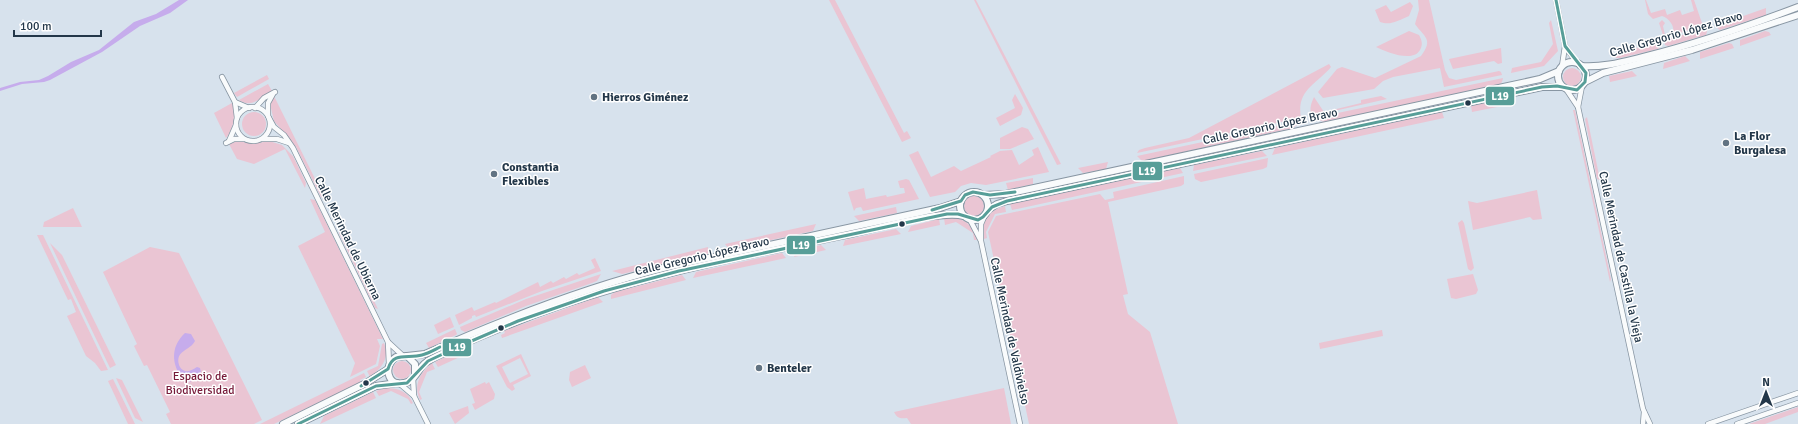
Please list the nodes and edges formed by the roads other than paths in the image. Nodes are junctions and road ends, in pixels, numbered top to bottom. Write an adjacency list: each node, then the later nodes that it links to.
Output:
1 (1556, 0): 4 (street)
2 (1798, 7): 5 (main road, Calle Gregorio López Bravo)
3 (1798, 15): 8 (main road, Calle Gregorio López Bravo)
4 (1565, 46): 5 (street); 6 (street)
5 (1580, 65): 6 (main road); 8 (main road)
6 (1560, 69): 9 (main road); 19 (main road, Calle Gregorio López Bravo)
7 (222, 77): 10 (street)
8 (1583, 84): 9 (main road); 11 (street, Calle Merindad de Castilla la Vieja)
9 (1564, 88): 11 (street, Calle Merindad de Castilla la Vieja); 21 (main road, Calle Gregorio López Bravo)
10 (235, 102): 12 (street); 14 (street)
11 (1578, 107): 34 (street, Calle Merindad de Castilla la Vieja)
12 (252, 108): 13 (street); 13 (street); 14 (street)
13 (268, 117): 17 (street); 18 (street, Calle Merindad de Ubierna)
14 (238, 118): 15 (street)
15 (236, 124): 16 (street); 16 (street)
16 (246, 139): 17 (street)
17 (260, 139): 18 (street)
18 (289, 144): 26 (street, Calle Merindad de Ubierna)
19 (984, 195): 20 (main road); 21 (main road)
20 (960, 201): 22 (main road); 27 (main road, Calle Gregorio López Bravo)
21 (988, 210): 23 (main road)
22 (964, 216): 24 (main road); 29 (main road, Calle Gregorio López Bravo)
23 (984, 217): 24 (main road); 25 (street, Calle Merindad de Valdivielso)
24 (970, 220): 25 (street, Calle Merindad de Valdivielso)
25 (981, 241): 38 (street, Calle Merindad de Valdivielso)
26 (388, 342): 27 (street, Calle Merindad de Ubierna); 28 (street, Calle Merindad de Ubierna)
27 (404, 356): 28 (main road); 29 (main road)
28 (388, 367): 30 (main road); 35 (main road)
29 (414, 377): 30 (main road); 32 (street)
30 (399, 383): 32 (street); 36 (main road)
31 (1798, 393): 41 (street)
32 (414, 396): 37 (street)
33 (1798, 403): 42 (street)
34 (1644, 412): 39 (street, Calle Merindad de Castilla la Vieja); 40 (street, Calle Merindad de Castilla la Vieja)
35 (282, 424)
36 (298, 424)
37 (428, 424)
38 (1020, 424)
39 (1643, 424)
40 (1650, 424)
41 (1708, 424)
42 (1737, 424)

